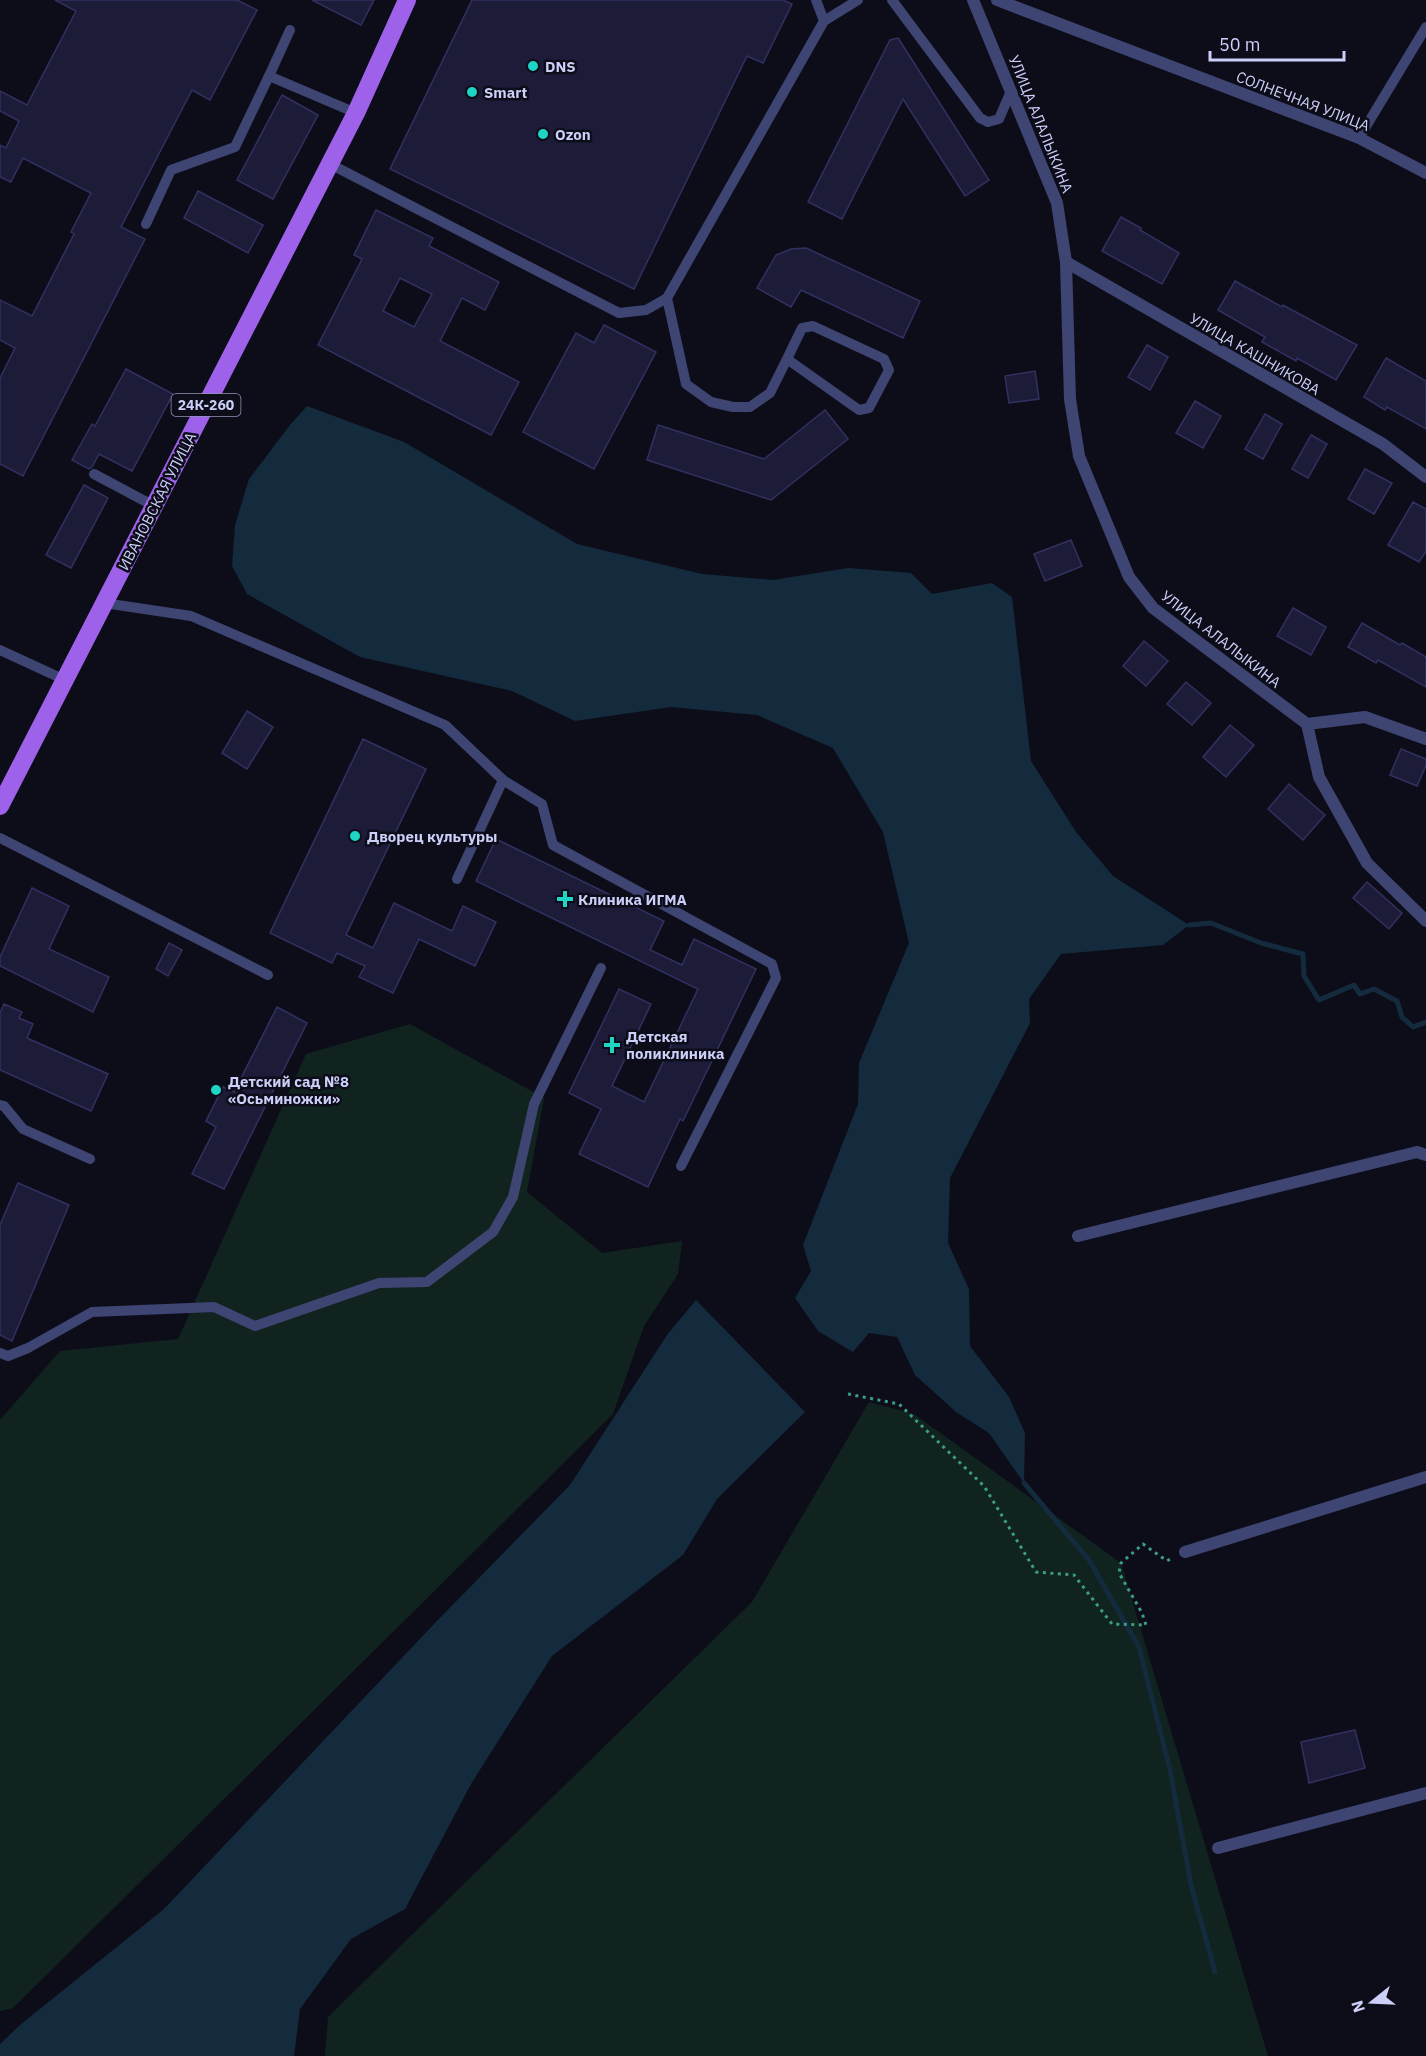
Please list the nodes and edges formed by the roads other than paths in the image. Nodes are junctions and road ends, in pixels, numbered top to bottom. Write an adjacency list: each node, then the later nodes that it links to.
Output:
1 (407, 0): 12 (main road, ИВАНОВСКАЯ УЛИЦА / 24К-260)
2 (816, 0): 7 (lane)
3 (858, 0): 7 (lane)
4 (892, 0): 11 (lane)
5 (973, 0): 11 (street, УЛИЦА АЛАЛЫКИНА)
6 (997, 0): 13 (street, СОЛНЕЧНАЯ УЛИЦА)
7 (824, 21): 18 (lane)
8 (1426, 27): 13 (lane)
9 (290, 30): 10 (lane)
10 (268, 75): 12 (lane); 16 (lane)
11 (1011, 91): 17 (street, УЛИЦА АЛАЛЫКИНА)
12 (356, 113): 14 (main road, ИВАНОВСКАЯ УЛИЦА / 24К-260)
13 (1359, 138): 15 (street, СОЛНЕЧНАЯ УЛИЦА)
14 (330, 164): 18 (lane); 22 (main road, ИВАНОВСКАЯ УЛИЦА / 24К-260)
15 (1426, 173)
16 (146, 224)
17 (1066, 262): 21 (street, УЛИЦА КАШНИКОВА); 26 (street, УЛИЦА АЛАЛЫКИНА)
18 (667, 298): 19 (lane)
19 (787, 359): 19 (lane)
20 (94, 474): 22 (lane)
21 (1426, 477)
22 (154, 506): 23 (main road, ИВАНОВСКАЯ УЛИЦА / 24К-260)
23 (104, 603): 25 (main road, ИВАНОВСКАЯ УЛИЦА / 24К-260); 28 (lane)
24 (0, 650): 25 (lane)
25 (65, 680): 29 (main road, ИВАНОВСКАЯ УЛИЦА / 24К-260)
26 (1307, 724): 27 (street); 32 (street)
27 (1426, 739)
28 (503, 780): 31 (lane); 38 (lane)
29 (0, 806)
30 (0, 838): 34 (lane)
31 (457, 879)
32 (1426, 921)
33 (601, 968): 40 (lane)
34 (268, 975)
35 (0, 1105): 37 (lane)
36 (1426, 1155): 39 (street)
37 (90, 1159)
38 (681, 1166)
39 (1078, 1236)
40 (0, 1353)
41 (1426, 1477): 42 (street)
42 (1185, 1552)
43 (1426, 1793): 44 (street)
44 (1218, 1848)

